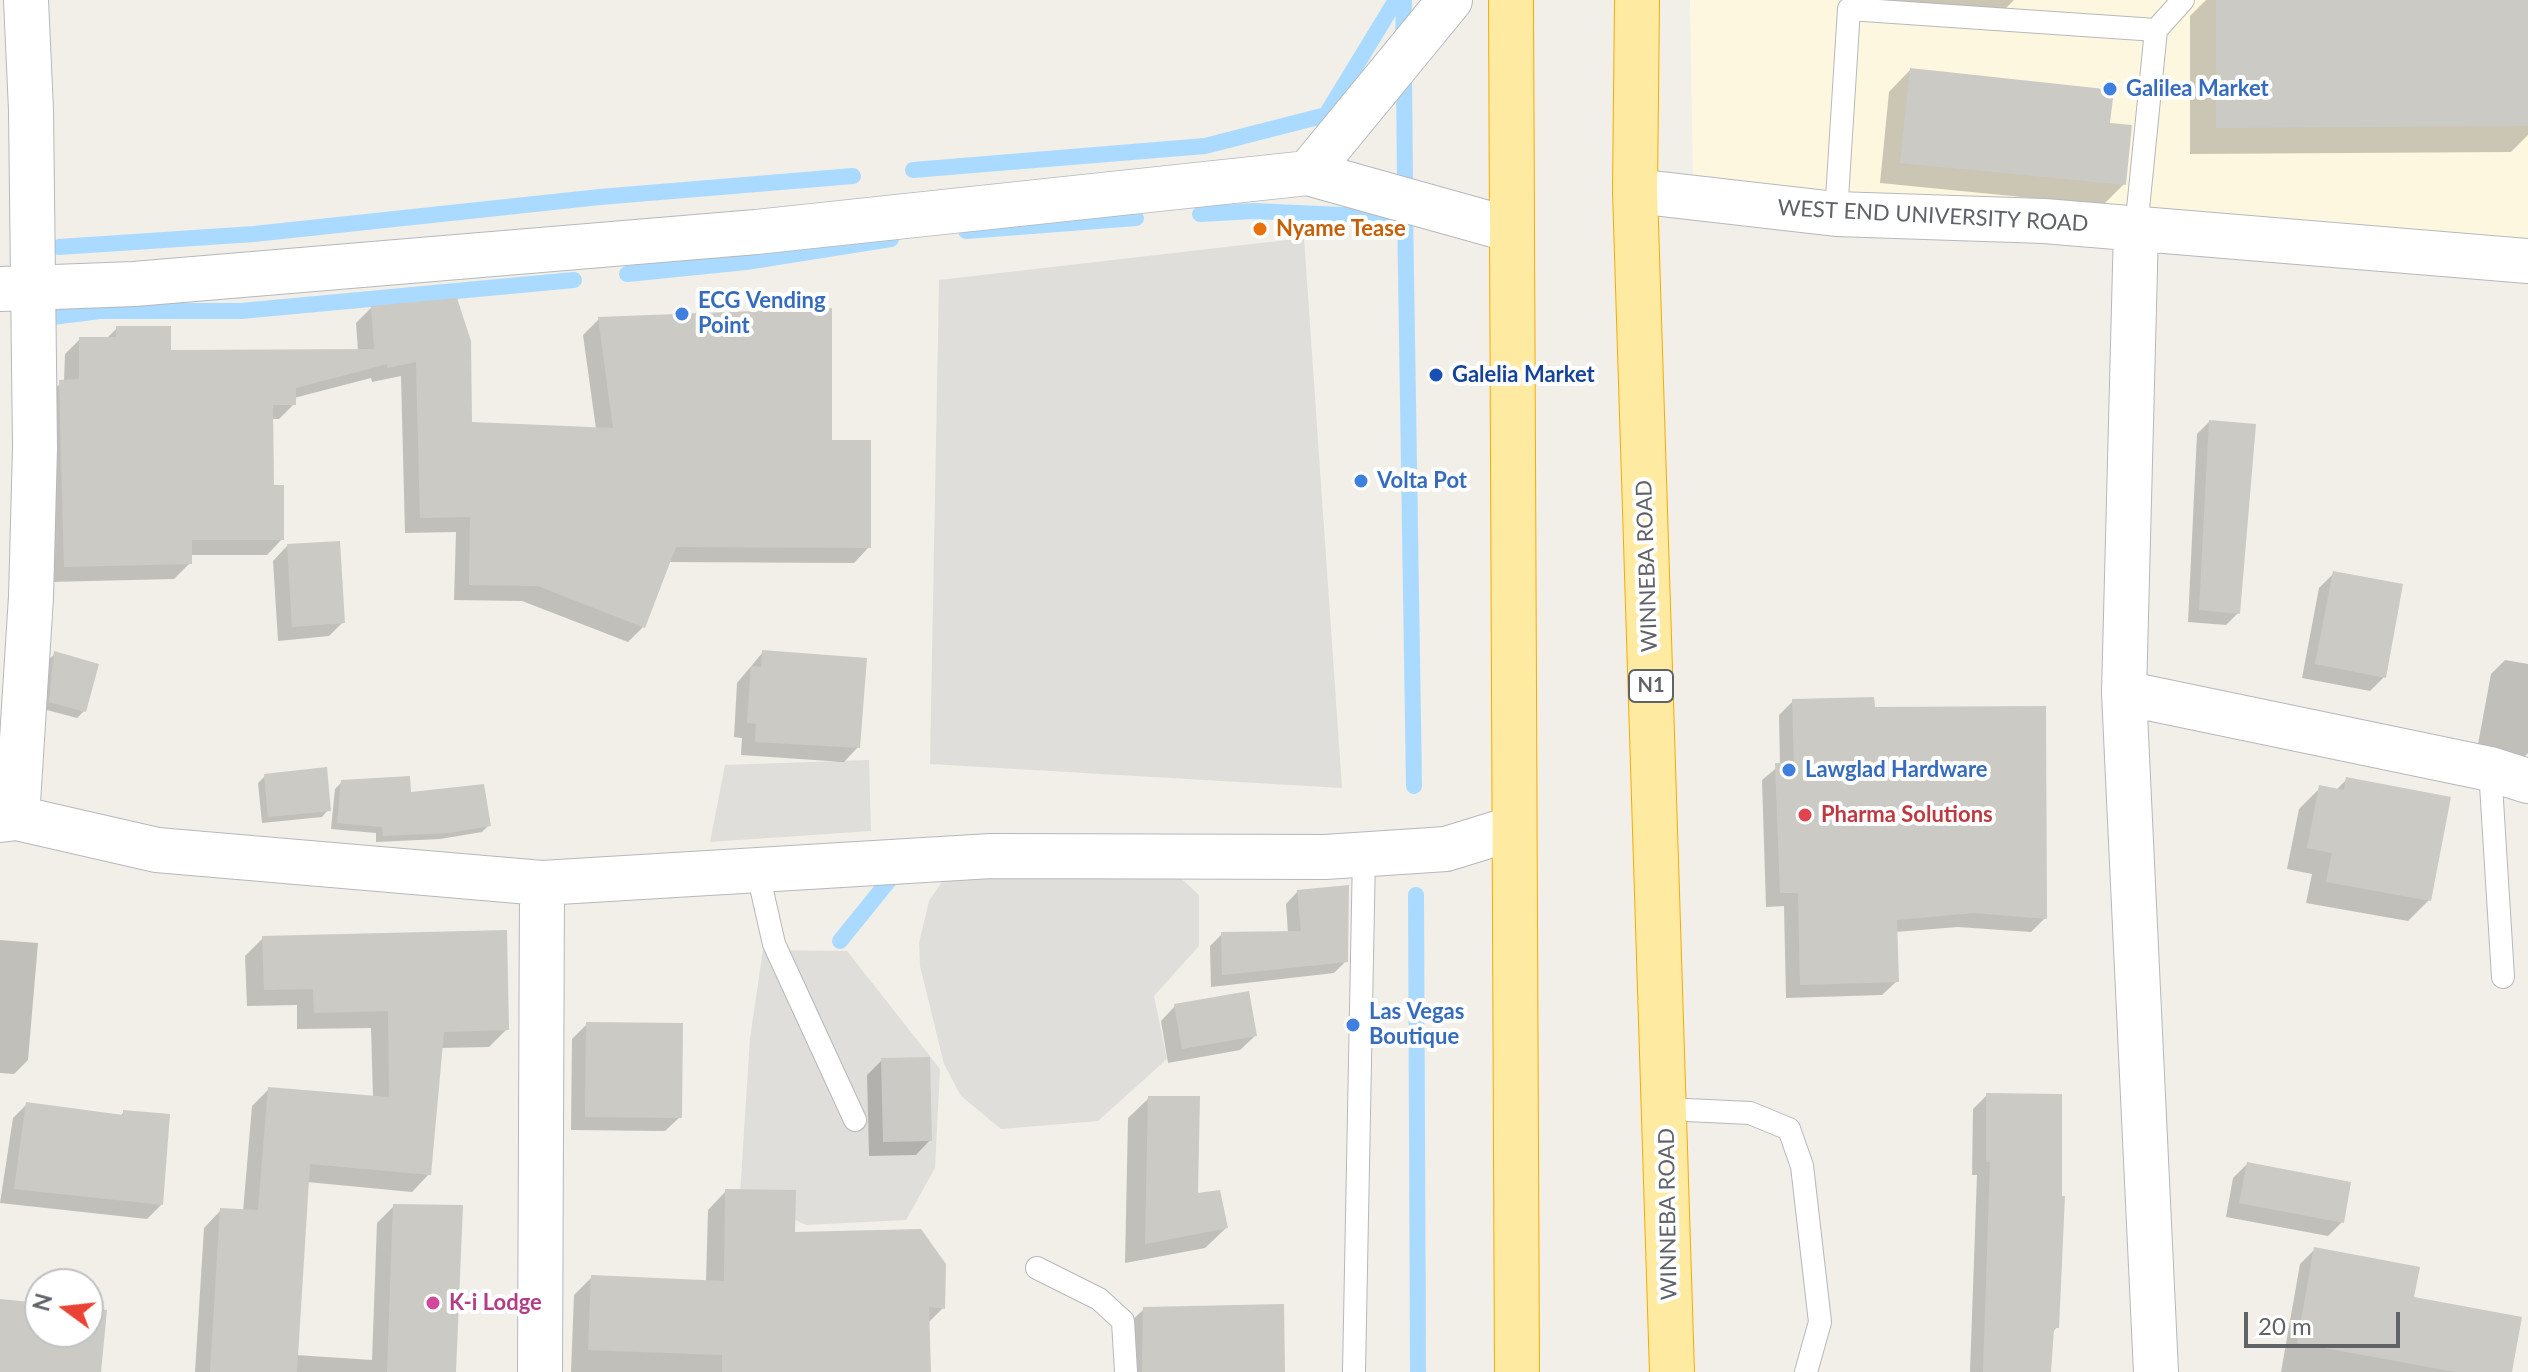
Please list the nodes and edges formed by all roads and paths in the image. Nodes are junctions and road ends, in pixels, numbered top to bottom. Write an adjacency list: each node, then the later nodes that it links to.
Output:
1 (26, 0): 14 (street)
2 (1450, 0): 8 (street)
3 (1511, 0): 12 (highway)
4 (1637, 0): 9 (highway, WINNEBA ROAD / N1)
5 (2183, 0): 7 (lane)
6 (1848, 4): 7 (lane); 10 (lane)
7 (2156, 30): 11 (lane)
8 (1308, 173): 12 (street); 14 (street)
9 (1635, 191): 10 (street, WEST END UNIVERSITY ROAD); 23 (highway, WINNEBA ROAD / N1)
10 (1836, 214): 11 (street, WEST END UNIVERSITY ROAD)
11 (2136, 229): 13 (street, WEST END UNIVERSITY ROAD); 15 (street)
12 (1512, 230): 18 (highway)
13 (2528, 261)
14 (17, 289): 17 (street)
15 (2124, 693): 16 (street); 32 (street)
16 (2509, 775): 22 (lane)
17 (9, 819): 21 (street)
18 (1514, 828): 19 (street); 29 (highway)
19 (1364, 854): 20 (street); 28 (lane)
20 (757, 869): 21 (street); 24 (lane)
21 (542, 883): 26 (street)
22 (2503, 977)
23 (1666, 1109): 30 (highway, WINNEBA ROAD / N1); 31 (lane)
24 (855, 1120)
25 (1037, 1268): 27 (lane)
26 (540, 1372)
27 (1126, 1372)
28 (1354, 1372)
29 (1517, 1372)
30 (1672, 1372)
31 (1806, 1372)
32 (2156, 1372)

